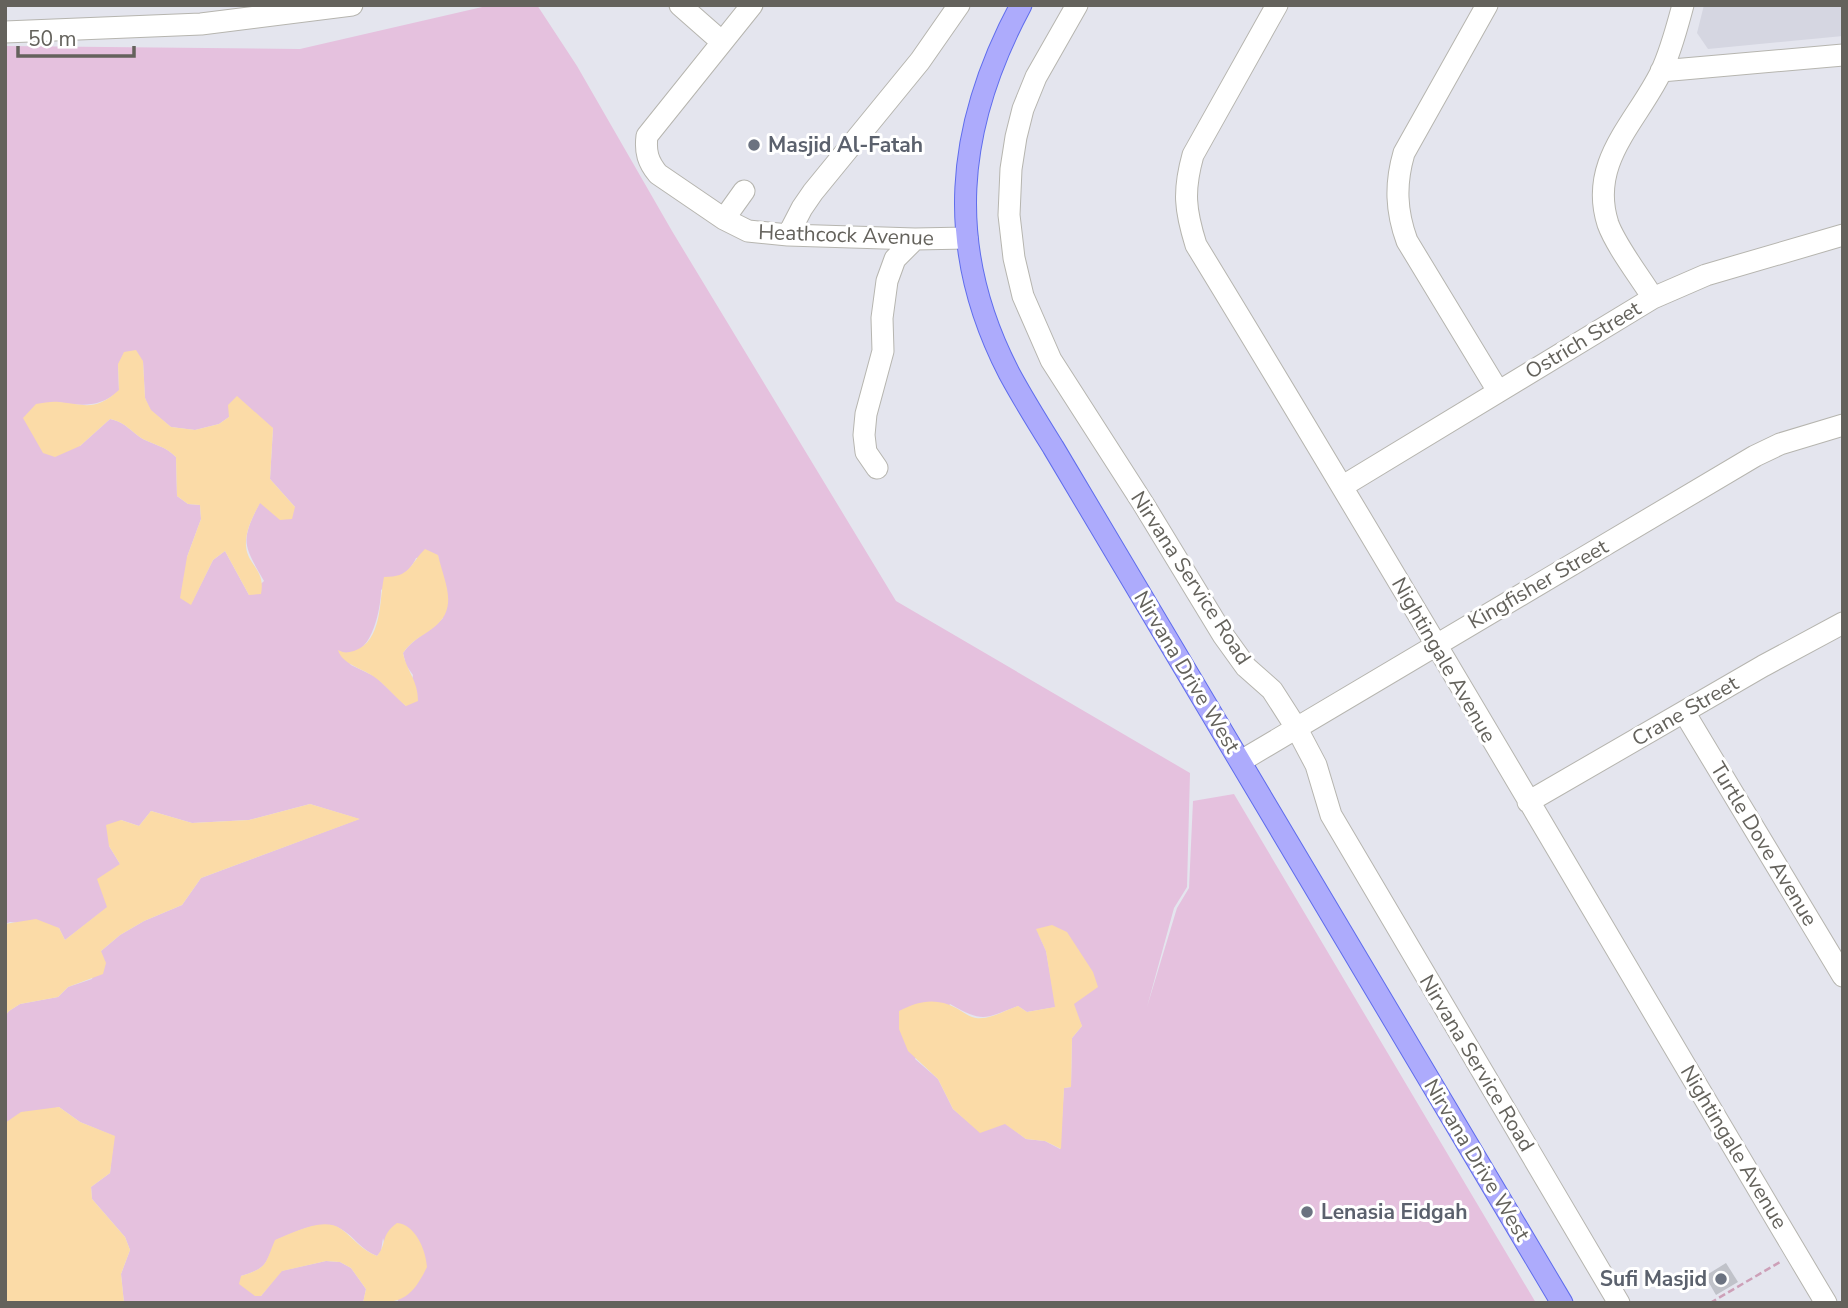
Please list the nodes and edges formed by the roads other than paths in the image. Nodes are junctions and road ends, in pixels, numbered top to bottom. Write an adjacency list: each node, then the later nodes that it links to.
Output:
1 (352, 5): 10 (street)
2 (680, 5): 11 (street)
3 (752, 5): 11 (street, Heathcock Avenue)
4 (959, 5): 16 (street)
5 (1021, 5): 19 (main road, Nirvana Drive West)
6 (1077, 5): 28 (street, Nirvana Service Road)
7 (1277, 5): 24 (street, Nightingale Avenue)
8 (1487, 5): 21 (street)
9 (1683, 5): 13 (street)
10 (5, 32)
11 (722, 42): 15 (street, Heathcock Avenue)
12 (1843, 55): 13 (street)
13 (1661, 71): 20 (street)
14 (744, 191): 15 (street)
15 (724, 219): 16 (street, Heathcock Avenue)
16 (788, 235): 18 (street, Heathcock Avenue)
17 (1843, 235): 20 (street, Ostrich Street)
18 (915, 239): 19 (street, Heathcock Avenue); 23 (street)
19 (967, 239): 29 (main road, Nirvana Drive West)
20 (1653, 298): 21 (street, Ostrich Street)
21 (1498, 391): 24 (street, Ostrich Street)
22 (1843, 425): 26 (street, Kingfisher Street)
23 (877, 468)
24 (1343, 486): 26 (street, Nightingale Avenue)
25 (1843, 623): 27 (street, Crane Street)
26 (1435, 645): 28 (street, Kingfisher Street); 30 (street, Nightingale Avenue)
27 (1684, 712): 30 (street, Crane Street); 31 (street, Turtle Dove Avenue)
28 (1297, 729): 29 (street, Kingfisher Street); 33 (street, Nirvana Service Road)
29 (1241, 761): 32 (main road, Nirvana Drive West)
30 (1528, 802): 34 (street, Nightingale Avenue)
31 (1843, 976)
32 (1562, 1303)
33 (1619, 1303)
34 (1826, 1303)

